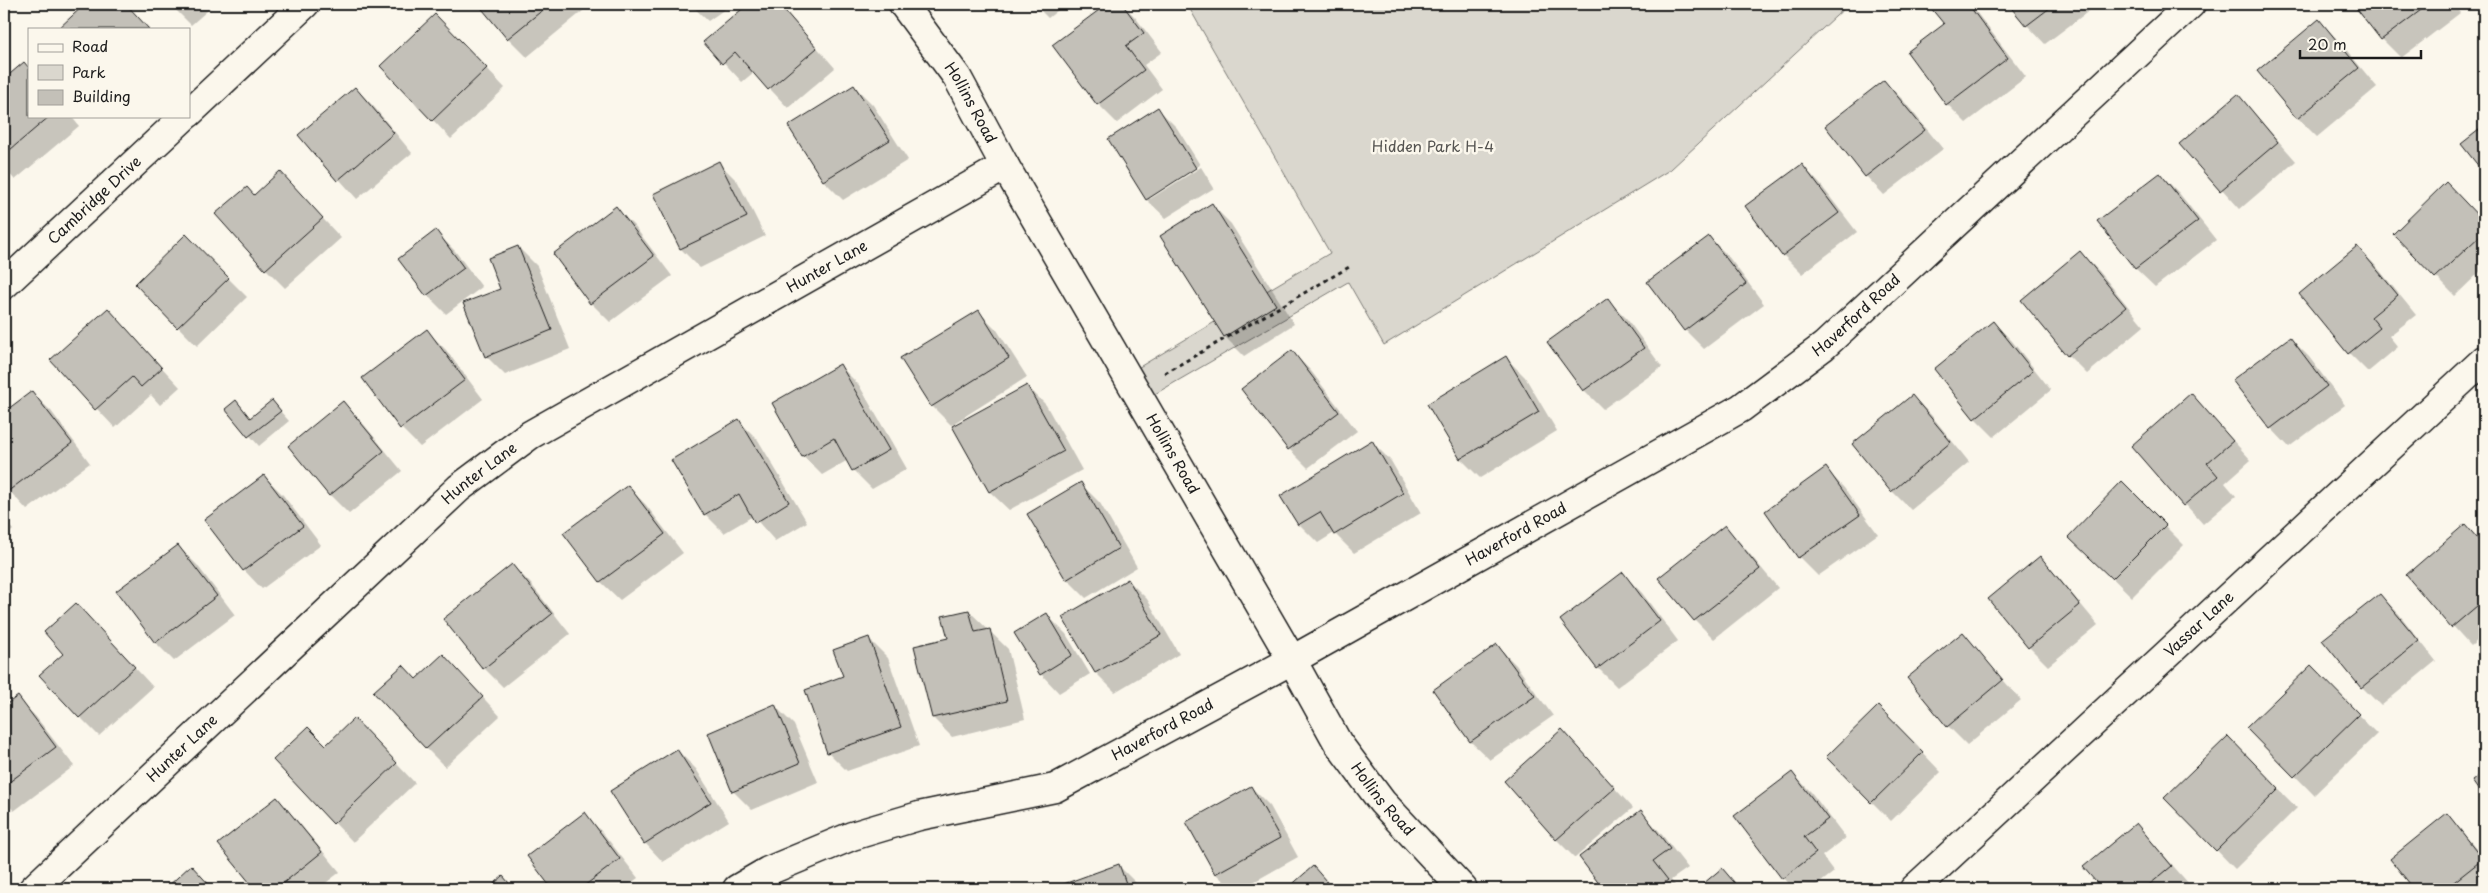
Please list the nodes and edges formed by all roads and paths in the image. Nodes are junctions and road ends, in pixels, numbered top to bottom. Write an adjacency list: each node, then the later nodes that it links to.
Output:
1 (306, 4): 4 (street)
2 (903, 4): 6 (street, Hollins Road)
3 (2191, 4): 11 (street, Haverford Road)
4 (190, 112)
5 (183, 118): 8 (street, Cambridge Drive)
6 (1005, 166): 10 (street, Hollins Road); 12 (street, Hunter Lane)
7 (1351, 266): 10 (path)
8 (4, 285)
9 (2484, 360): 15 (street, Vassar Lane)
10 (1134, 391): 11 (street, Hollins Road)
11 (1292, 660): 13 (street, Haverford Road); 14 (street, Hollins Road)
12 (33, 889)
13 (737, 889)
14 (1463, 889)
15 (1914, 889)

